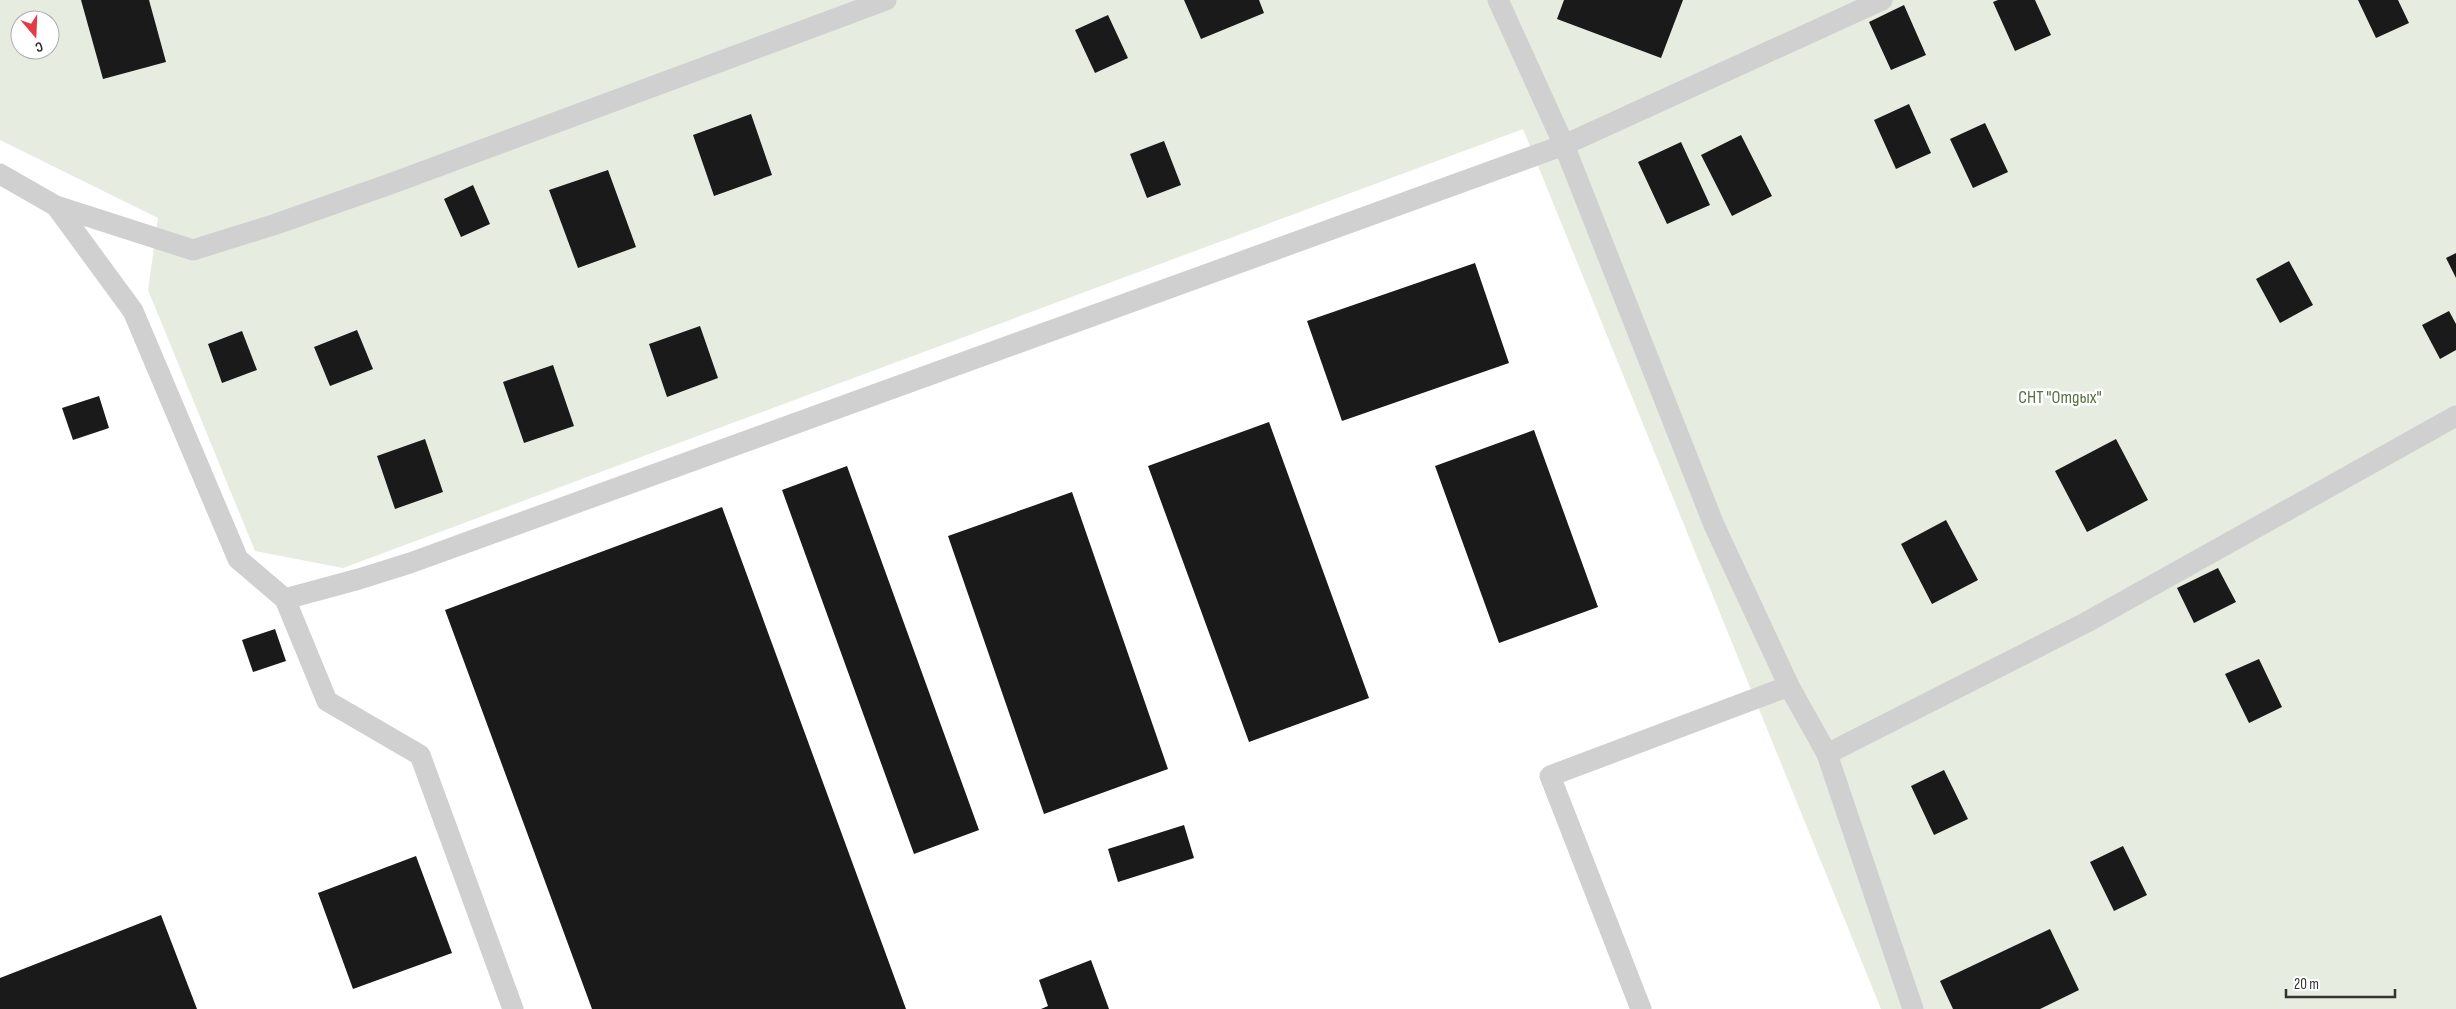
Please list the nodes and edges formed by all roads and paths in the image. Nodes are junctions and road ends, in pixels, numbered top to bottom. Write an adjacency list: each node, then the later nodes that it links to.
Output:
1 (886, 0): 6 (lane)
2 (1498, 0): 4 (lane)
3 (1882, 0): 4 (lane)
4 (1564, 145): 8 (lane); 9 (lane)
5 (0, 174): 6 (lane)
6 (56, 206): 8 (lane)
7 (2456, 416): 10 (lane)
8 (285, 598): 11 (lane)
9 (1789, 686): 10 (lane); 12 (lane)
10 (1827, 754): 13 (lane)
11 (513, 1009)
12 (1641, 1009)
13 (1913, 1009)

